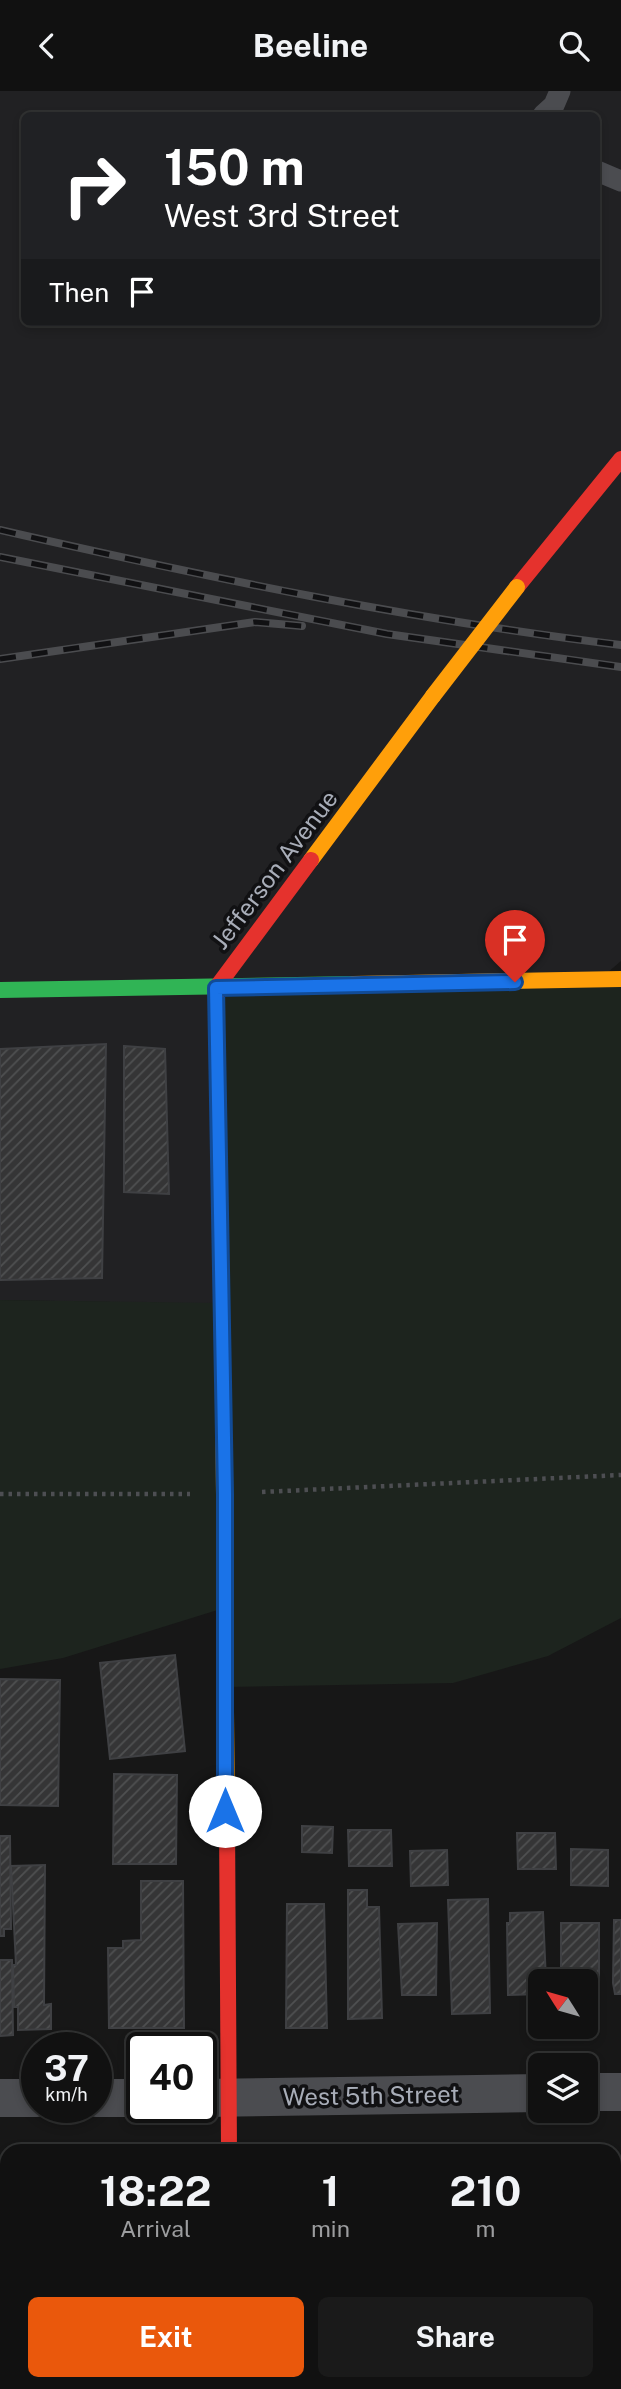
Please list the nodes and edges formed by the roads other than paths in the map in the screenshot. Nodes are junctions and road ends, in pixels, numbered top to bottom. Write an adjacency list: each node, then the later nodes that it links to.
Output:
1 (560, 91): 2 (lane)
2 (546, 112)
3 (600, 172): 4 (lane)
4 (621, 181)
5 (621, 459): 7 (street, Jefferson Avenue, bridge)
6 (621, 979): 7 (street)
7 (216, 988): 8 (street); 9 (street, Jefferson Avenue)
8 (0, 990)
9 (216, 2032)
10 (598, 2092): 11 (street)
11 (621, 2092)
12 (528, 2093): 15 (street, West 5th Street)
13 (0, 2098): 14 (street)
14 (21, 2098)
15 (217, 2098)
16 (217, 2106): 17 (street, Jefferson Avenue)
17 (227, 2144)

